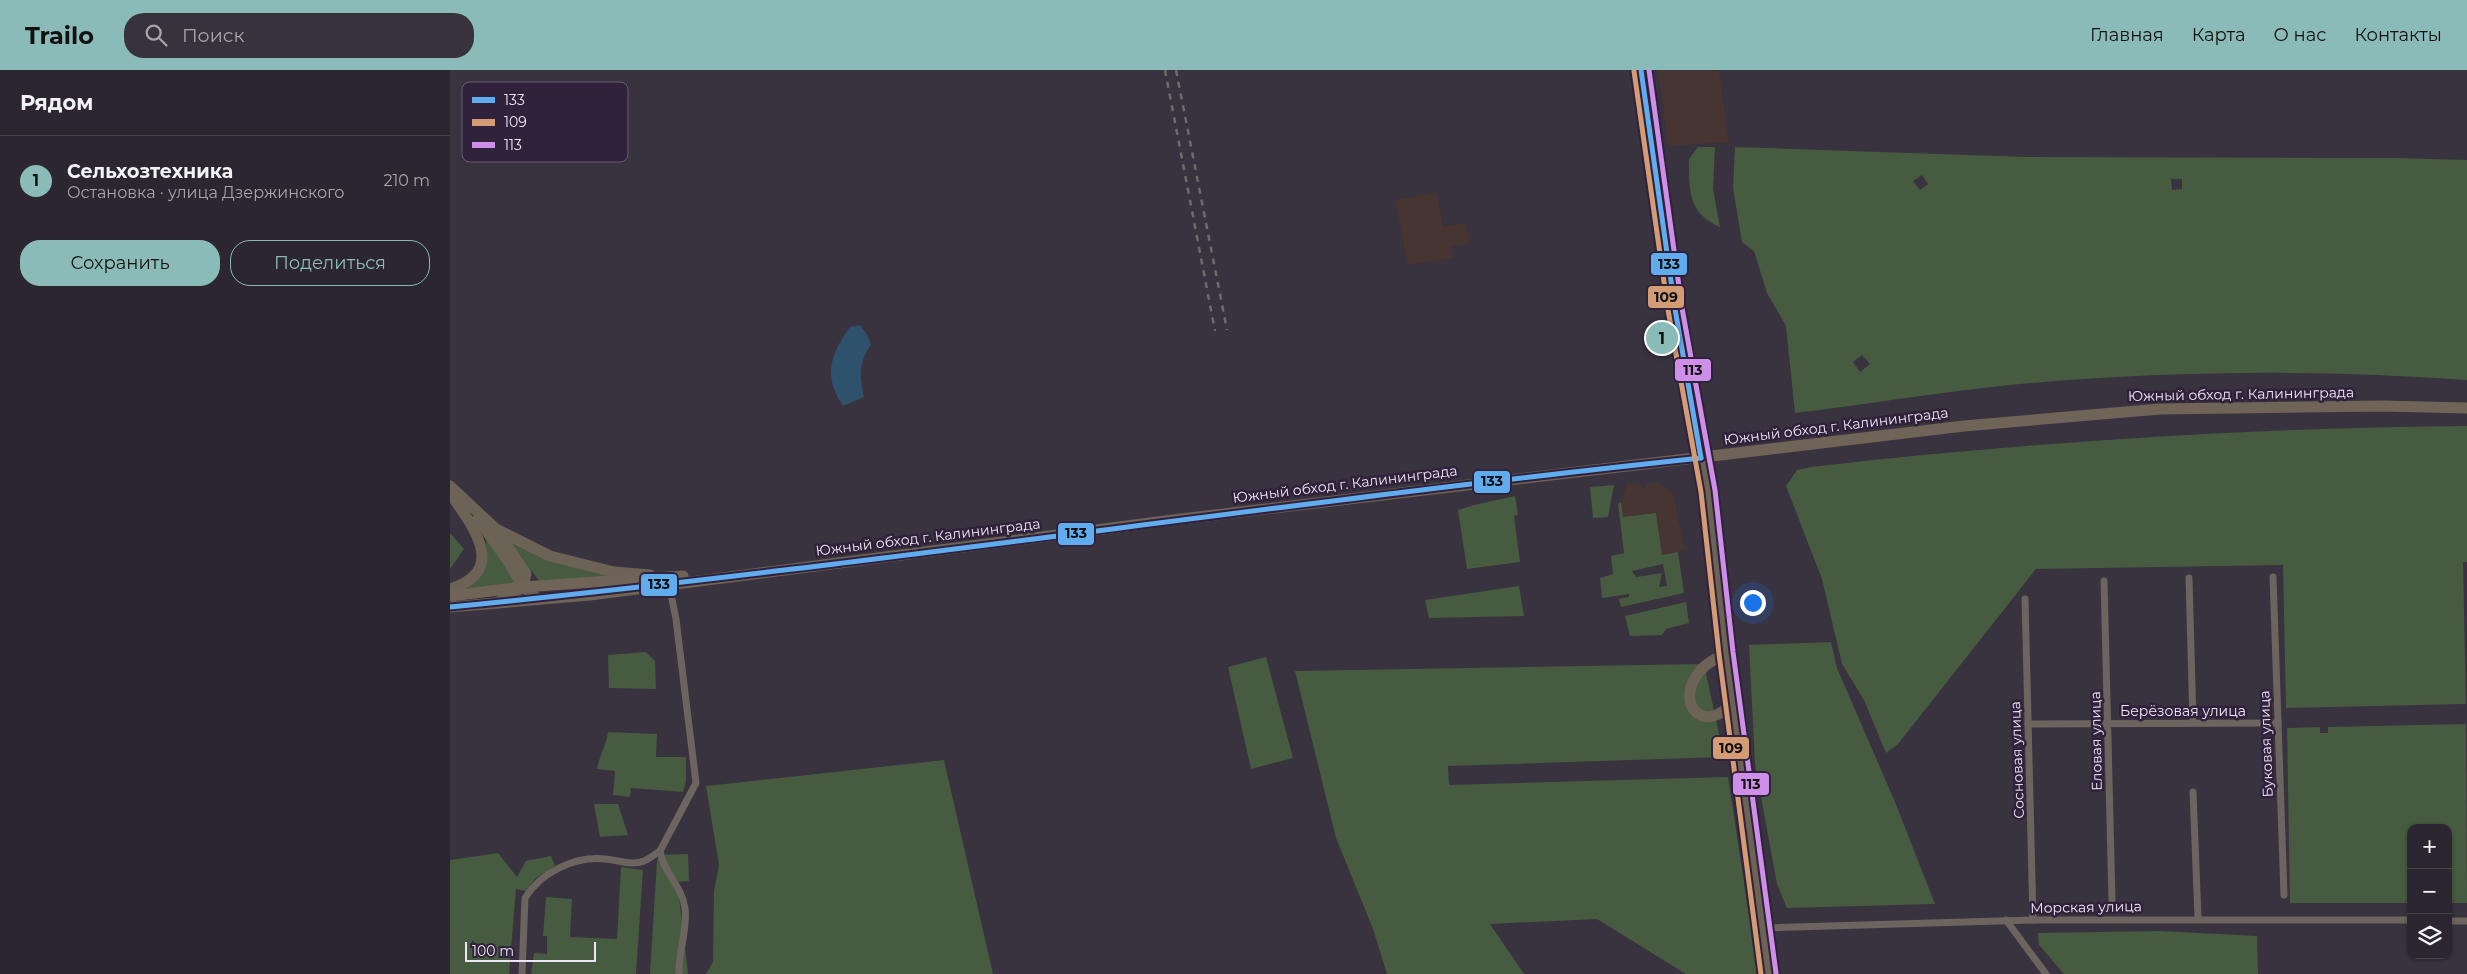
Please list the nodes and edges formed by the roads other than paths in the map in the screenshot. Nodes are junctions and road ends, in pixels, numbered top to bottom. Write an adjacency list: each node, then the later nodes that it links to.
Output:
1 (1640, 70): 3 (main road)
2 (2467, 408): 3 (highway, Южный обход г. Калининграда)
3 (1701, 458): 10 (highway, Южный обход г. Калининграда); 19 (main road)
4 (450, 486): 6 (main road)
5 (450, 493): 13 (main road)
6 (465, 502): 7 (main road); 12 (main road)
7 (496, 529): 10 (main road); 12 (main road)
8 (2273, 577): 22 (street, Буковая улица)
9 (2189, 578): 21 (street)
10 (673, 580): 12 (highway); 15 (highway, Южный обход г. Калининграда); 26 (street)
11 (2104, 581): 24 (street, Еловая улица)
12 (522, 587): 14 (highway); 15 (main road); 17 (main road)
13 (450, 589)
14 (450, 596)
15 (538, 599): 17 (highway, Южный обход г. Калининграда)
16 (2025, 599): 23 (street, Сосновая улица)
17 (497, 603): 18 (highway, Южный обход г. Калининграда)
18 (450, 607)
19 (1726, 653): 20 (main road); 20 (main road)
20 (1732, 702): 35 (main road)
21 (2193, 723): 22 (street, Берёзовая улица); 24 (street, Берёзовая улица)
22 (2278, 723): 27 (street, Буковая улица)
23 (2028, 724): 24 (street, Берёзовая улица); 31 (street, Сосновая улица)
24 (2108, 724): 28 (street, Еловая улица)
25 (2193, 792): 29 (street)
26 (660, 851): 36 (street); 37 (street)
27 (2284, 895)
28 (2112, 900)
29 (2198, 918): 31 (street, Морская улица); 32 (street, Морская улица)
30 (2006, 920): 31 (street, Морская улица); 35 (street, Морская улица); 39 (street)
31 (2033, 920)
32 (2407, 920)
33 (2452, 921): 34 (street)
34 (2467, 921)
35 (1762, 928): 38 (main road)
36 (522, 974)
37 (679, 974)
38 (1769, 974)
39 (2046, 974)

